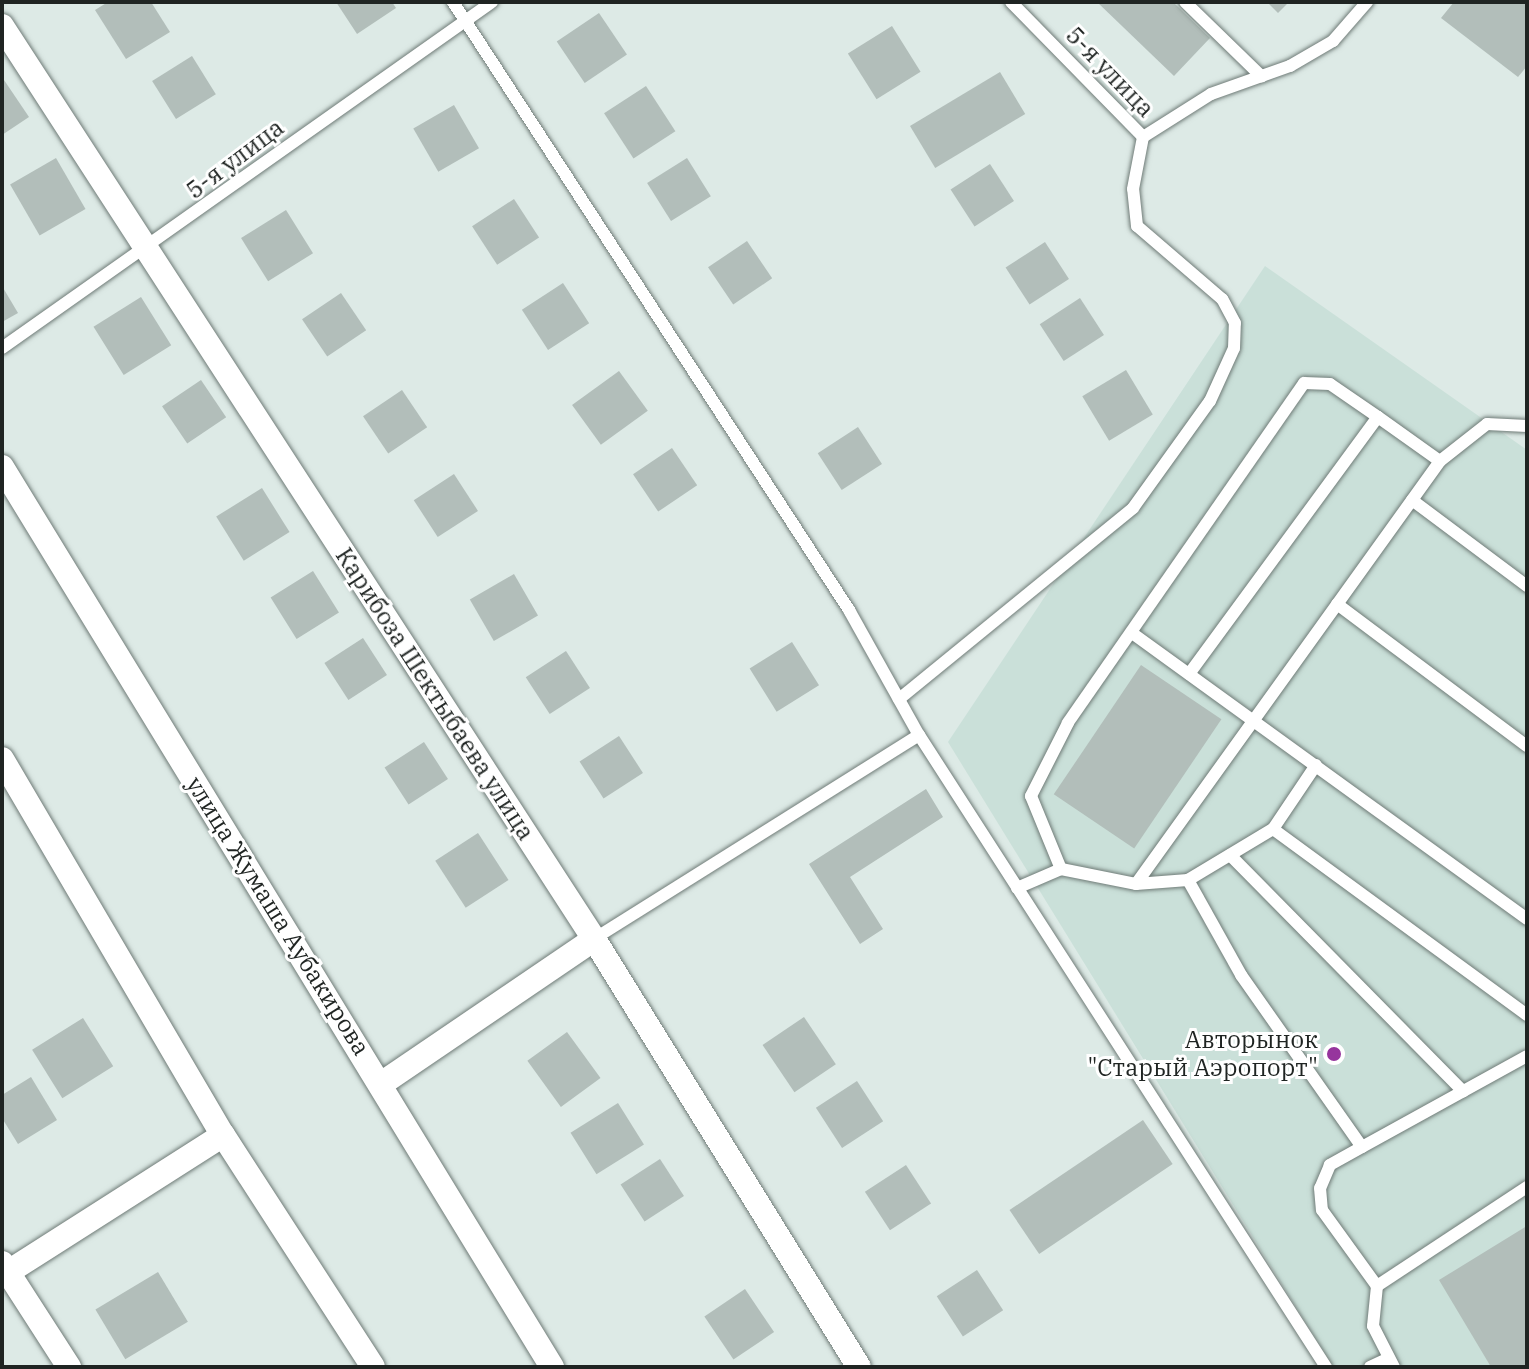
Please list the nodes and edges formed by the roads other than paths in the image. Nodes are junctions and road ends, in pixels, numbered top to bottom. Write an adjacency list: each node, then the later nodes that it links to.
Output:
1 (453, 2): 6 (lane)
2 (492, 2): 6 (lane, 5-я улица)
3 (1011, 2): 9 (lane, 5-я улица)
4 (1185, 2): 8 (lane)
5 (1367, 2): 8 (lane)
6 (463, 19): 10 (lane, 5-я улица); 21 (lane)
7 (2, 26): 10 (street, Карибоза Шектыбаева улица)
8 (1262, 77): 9 (lane)
9 (1143, 137): 21 (lane)
10 (148, 252): 11 (lane, 5-я улица); 34 (street, Карибоза Шектыбаева улица)
11 (2, 348)
12 (1378, 417): 14 (lane); 19 (lane); 20 (lane)
13 (1527, 426): 14 (lane)
14 (1440, 461): 16 (lane)
15 (2, 467): 37 (street, улица Жумаша Аубакирова)
16 (1412, 500): 17 (lane); 18 (lane)
17 (1527, 586)
18 (1337, 604): 22 (lane); 24 (lane)
19 (1132, 633): 20 (lane); 29 (lane)
20 (1189, 674): 22 (lane)
21 (899, 699): 23 (lane)
22 (1256, 718): 26 (lane); 31 (lane)
23 (919, 735): 32 (lane); 34 (lane)
24 (1527, 746)
25 (2, 759): 39 (street)
26 (1316, 765): 27 (lane); 33 (lane)
27 (1273, 829): 28 (lane); 35 (lane)
28 (1230, 855): 30 (lane); 38 (lane)
29 (1061, 869): 31 (lane); 32 (lane)
30 (1188, 880): 31 (lane); 40 (lane)
31 (1136, 884)
32 (1017, 888): 49 (lane)
33 (1527, 919)
34 (594, 939): 37 (street); 48 (street, Карибоза Шектыбаева улица)
35 (1527, 1015)
36 (1527, 1056): 38 (lane)
37 (381, 1084): 47 (street, улица Жумаша Аубакирова)
38 (1463, 1091): 40 (lane)
39 (223, 1135): 42 (street); 46 (street)
40 (1362, 1147): 43 (lane)
41 (1527, 1187): 43 (lane)
42 (4, 1270): 45 (street)
43 (1377, 1286): 44 (lane)
44 (1390, 1363): 50 (lane)
45 (69, 1367)
46 (373, 1367)
47 (552, 1367)
48 (859, 1367)
49 (1326, 1367)
50 (1370, 1367)

